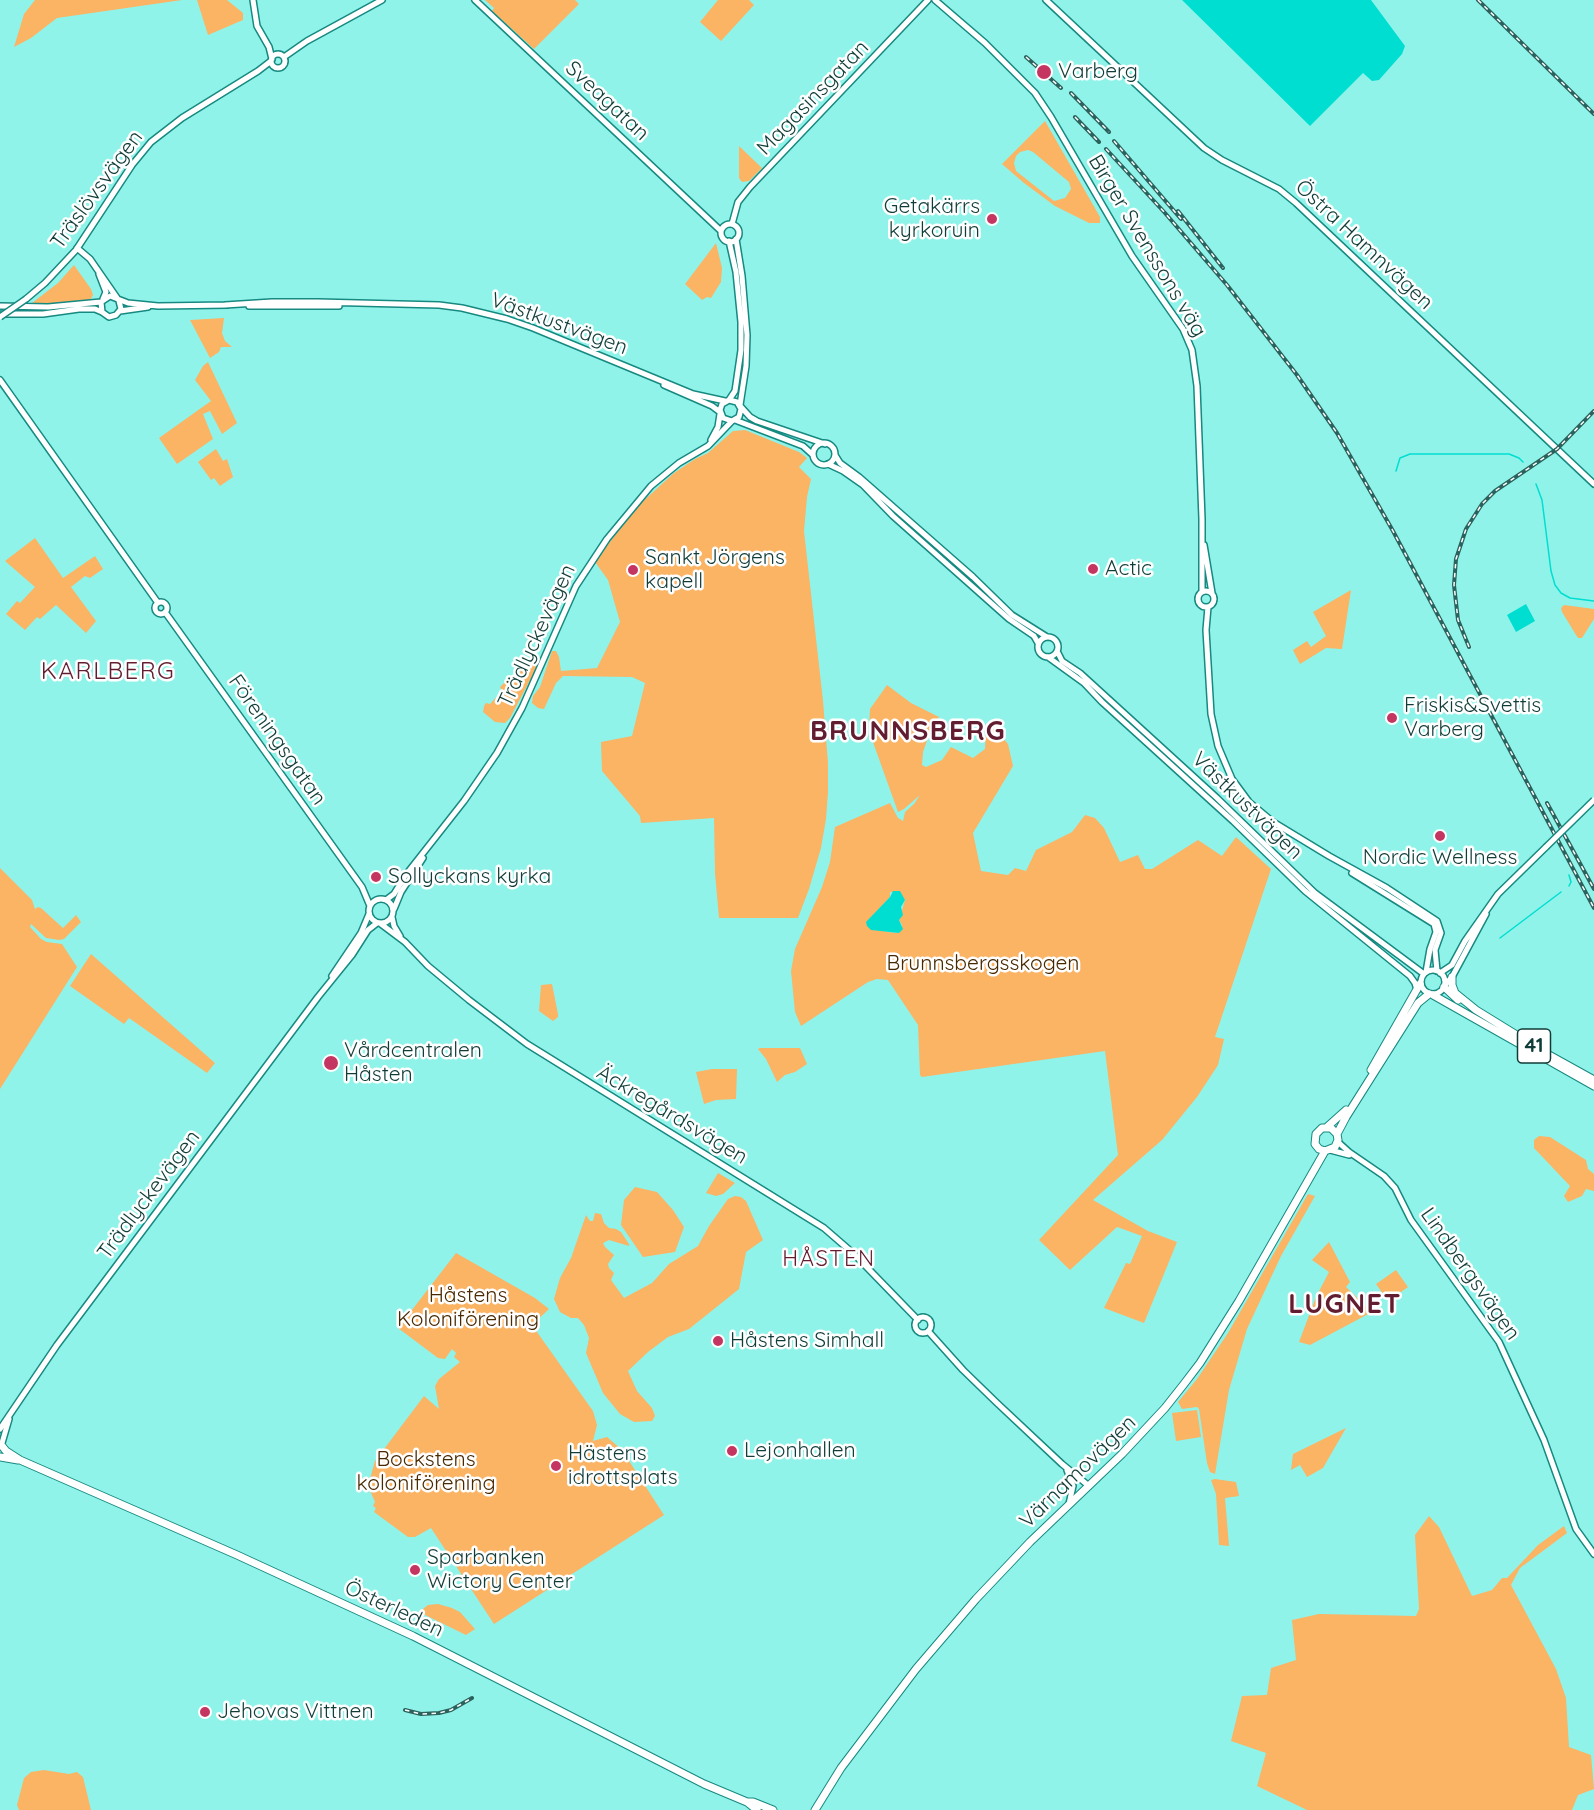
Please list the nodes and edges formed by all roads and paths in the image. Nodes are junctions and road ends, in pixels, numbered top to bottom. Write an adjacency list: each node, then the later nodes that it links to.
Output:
1 (253, 0): 7 (street)
2 (382, 0): 8 (street)
3 (475, 0): 11 (street, Sveagatan)
4 (928, 0): 10 (street, Magasinsgatan)
5 (935, 0): 35 (street, Birger Svenssons väg)
6 (1046, 0): 34 (street, Östra Hamnvägen)
7 (269, 46): 8 (street); 9 (street)
8 (281, 56): 9 (street); 9 (street)
9 (272, 62): 14 (street, Träslövsvägen)
10 (732, 224): 11 (street); 12 (street)
11 (722, 231): 13 (street)
12 (736, 239): 13 (street); 26 (street)
13 (729, 241): 25 (street)
14 (77, 248): 15 (street); 22 (street, Träslövsvägen, bridge)
15 (99, 272): 16 (street); 17 (street)
16 (118, 299): 17 (street); 19 (street, Västkustvägen); 20 (street)
17 (102, 301): 18 (street); 21 (street)
18 (0, 306)
19 (158, 306): 20 (street, Västkustvägen); 23 (street, Västkustvägen)
20 (120, 311): 21 (street)
21 (102, 312): 22 (street)
22 (0, 316)
23 (639, 372): 25 (street, Västkustvägen); 27 (street, Västkustvägen)
24 (0, 380): 48 (street, Föreningsgatan)
25 (727, 400): 26 (street); 27 (street)
26 (740, 406): 28 (street); 29 (street)
27 (720, 413): 28 (street); 30 (street, Trädlyckevägen)
28 (733, 421): 30 (street, Trädlyckevägen); 31 (street)
29 (825, 444): 31 (street); 32 (street)
30 (694, 454): 46 (street, Trädlyckevägen)
31 (813, 455): 33 (street)
32 (835, 455): 33 (street); 41 (street)
33 (828, 464): 42 (street)
34 (1594, 484)
35 (1203, 542): 36 (street, Birger Svenssons väg); 37 (street, Birger Svenssons väg)
36 (1202, 592): 37 (street); 38 (street, Birger Svenssons väg)
37 (1212, 593): 39 (street, Birger Svenssons väg)
38 (1200, 605): 39 (street); 40 (street, Birger Svenssons väg)
39 (1208, 608): 40 (street, Birger Svenssons väg)
40 (1206, 630): 47 (street, Birger Svenssons väg)
41 (1047, 637): 42 (street); 43 (street)
42 (1038, 643): 44 (street)
43 (1057, 651): 44 (street); 58 (street, Västkustvägen)
44 (1048, 657): 56 (street, Västkustvägen)
45 (1594, 800): 50 (street, bridge)
46 (428, 849): 49 (street, Trädlyckevägen); 52 (street, Trädlyckevägen)
47 (1329, 856): 57 (street, Birger Svenssons väg); 58 (street, Birger Svenssons väg)
48 (362, 887): 49 (street, Föreningsgatan); 51 (street, Föreningsgatan)
49 (384, 899): 51 (street); 52 (street)
50 (1492, 902): 57 (street); 59 (street)
51 (370, 906): 53 (street)
52 (393, 913): 54 (street); 55 (street, Äckregårdsvägen)
53 (369, 914): 54 (street); 63 (street, Trädlyckevägen)
54 (379, 923): 55 (street, Äckregårdsvägen); 63 (street, Trädlyckevägen)
55 (405, 942): 75 (street, Äckregårdsvägen)
56 (1386, 956): 60 (street, Västkustvägen); 60 (street, Västkustvägen)
57 (1439, 972): 58 (street); 61 (street, 41)
58 (1425, 973): 60 (street)
59 (1452, 977): 61 (street); 65 (main road, 41)
60 (1419, 986): 62 (street, 41); 69 (main road)
61 (1444, 986): 62 (street); 65 (main road, 41)
62 (1431, 994): 64 (main road, 41); 66 (main road)
63 (318, 997): 77 (street, Trädlyckevägen)
64 (1446, 1001): 66 (main road); 68 (main road, 41)
65 (1476, 1010): 67 (main road, 41)
66 (1405, 1025): 70 (main road)
67 (1594, 1080)
68 (1594, 1086)
69 (1327, 1127): 70 (main road); 71 (main road)
70 (1338, 1138): 72 (main road); 73 (street, Lindbergsvägen)
71 (1316, 1145): 72 (main road); 74 (main road, Värnamovägen)
72 (1328, 1151): 73 (street, Lindbergsvägen); 74 (main road, Värnamovägen)
73 (1358, 1158): 85 (street, Lindbergsvägen)
74 (1306, 1184): 83 (main road, Värnamovägen)
75 (918, 1320): 76 (street, Äckregårdsvägen); 76 (street, Äckregårdsvägen)
76 (928, 1331): 82 (street, Äckregårdsvägen)
77 (11, 1415): 78 (street, Trädlyckevägen); 79 (street, Trädlyckevägen)
78 (0, 1429)
79 (1, 1444): 81 (main road, Österleden)
80 (0, 1457): 81 (main road, Österleden)
81 (20, 1460): 87 (main road, Österleden)
82 (1066, 1469): 83 (street, Äckregårdsvägen); 84 (street)
83 (1089, 1486): 84 (main road, Värnamovägen)
84 (1069, 1505): 86 (main road, Värnamovägen)
85 (1594, 1554)
86 (846, 1763): 90 (main road, Värnamovägen); 91 (main road, Värnamovägen)
87 (747, 1802): 88 (main road, Österleden); 89 (main road, Österleden)
88 (757, 1810)
89 (773, 1810)
90 (815, 1810)
91 (822, 1810)

